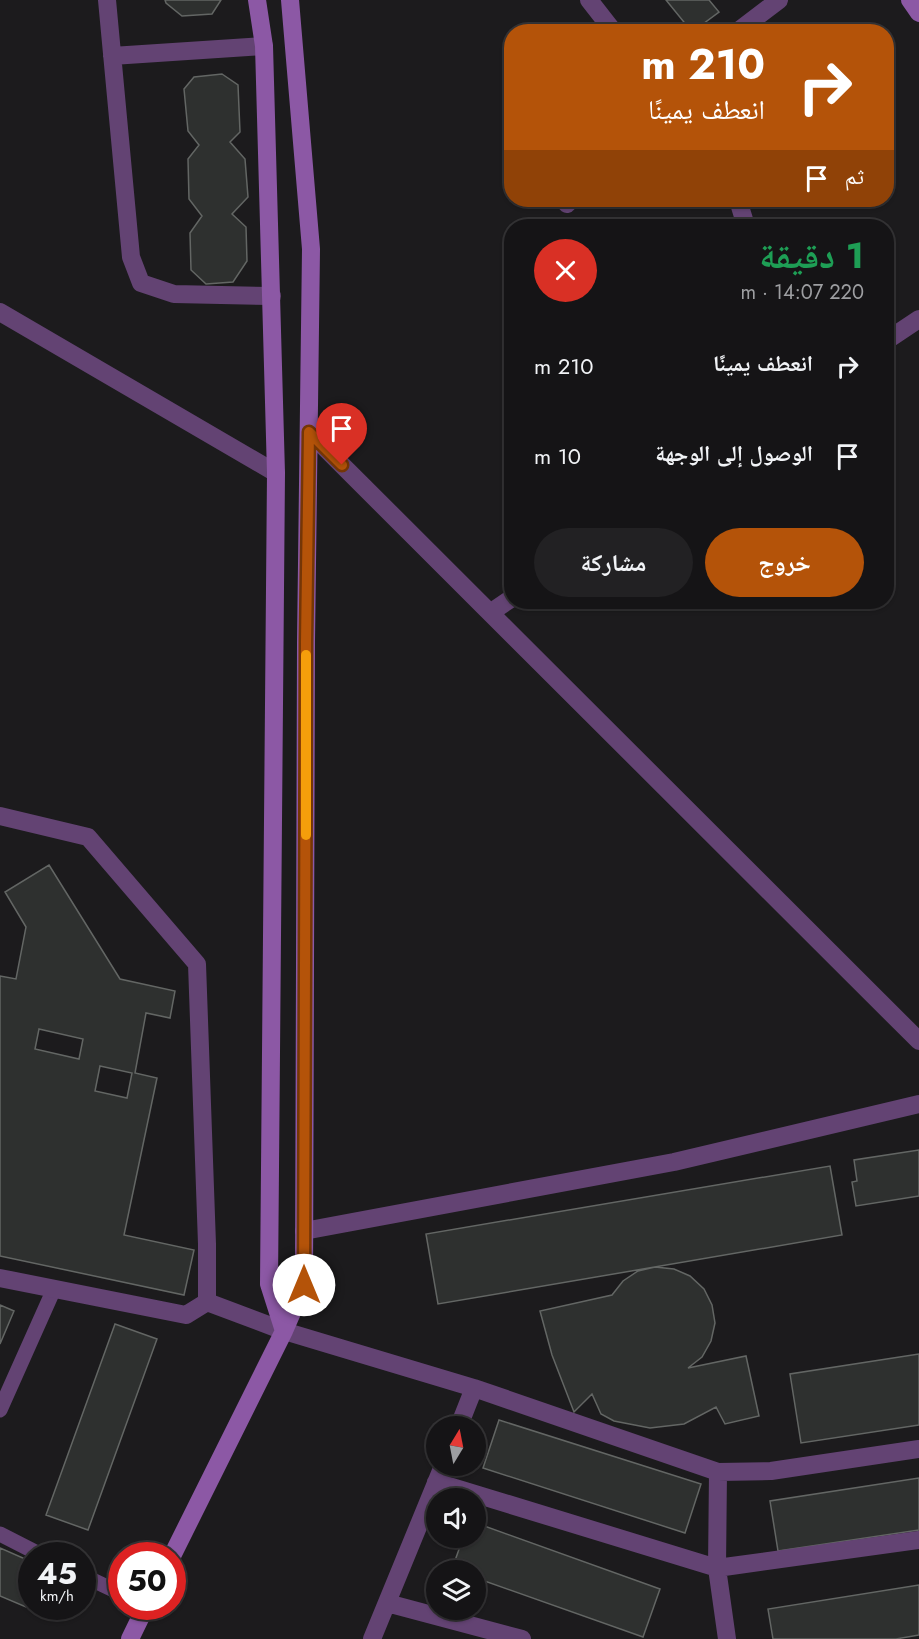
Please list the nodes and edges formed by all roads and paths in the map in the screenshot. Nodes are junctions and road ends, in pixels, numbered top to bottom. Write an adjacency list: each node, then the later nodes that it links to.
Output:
1 (107, 0): 11 (street)
2 (257, 0): 10 (main road)
3 (290, 0): 16 (main road)
4 (589, 0): 8 (street)
5 (779, 0): 9 (street)
6 (910, 0): 7 (main road)
7 (919, 13)
8 (608, 24)
9 (748, 24)
10 (264, 46): 11 (street); 12 (main road)
11 (112, 56): 12 (street)
12 (272, 296): 17 (main road)
13 (0, 312): 17 (street)
14 (919, 319): 15 (street)
15 (894, 336)
16 (309, 432): 19 (street); 23 (main road)
17 (276, 473): 27 (main road)
18 (504, 603): 19 (street)
19 (489, 613): 21 (street)
20 (0, 816): 26 (street)
21 (919, 1041)
22 (919, 1104): 23 (street)
23 (304, 1231): 27 (main road)
24 (0, 1278): 25 (street)
25 (54, 1289): 26 (street); 29 (lane)
26 (207, 1302): 27 (street)
27 (284, 1331): 28 (street); 37 (main road)
28 (474, 1388): 30 (street); 32 (street)
29 (0, 1410)
30 (463, 1416)
31 (919, 1449): 32 (street)
32 (718, 1472): 39 (street)
33 (438, 1476): 40 (street)
34 (445, 1476): 39 (street)
35 (0, 1534): 38 (lane)
36 (919, 1540): 39 (street)
37 (179, 1542)
38 (18, 1543)
39 (717, 1568): 45 (street)
40 (387, 1603): 43 (street); 44 (street)
41 (140, 1620): 42 (main road)
42 (130, 1639)
43 (372, 1639)
44 (522, 1639)
45 (726, 1639)

